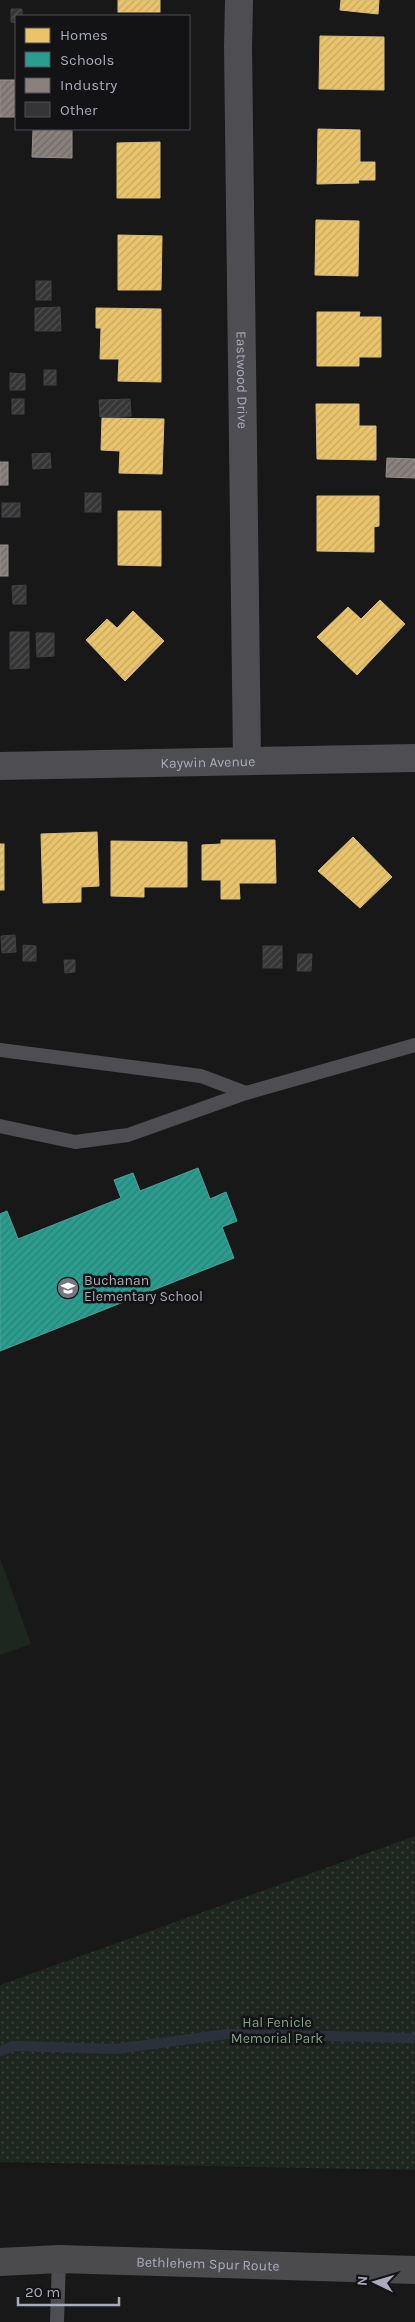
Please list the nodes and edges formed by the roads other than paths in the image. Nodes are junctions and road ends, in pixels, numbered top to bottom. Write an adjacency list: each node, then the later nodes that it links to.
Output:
1 (239, 0): 3 (street, Eastwood Drive)
2 (415, 758): 3 (street, Kaywin Avenue)
3 (247, 761): 4 (street, Kaywin Avenue)
4 (0, 766)
5 (415, 1046): 7 (lane)
6 (0, 1050): 7 (lane)
7 (246, 1093): 8 (lane)
8 (0, 1126)
9 (59, 2259): 10 (highway, Bethlehem Spur Route); 11 (highway, Bethlehem Spur Route); 12 (lane)
10 (0, 2262)
11 (415, 2270)
12 (57, 2322)

